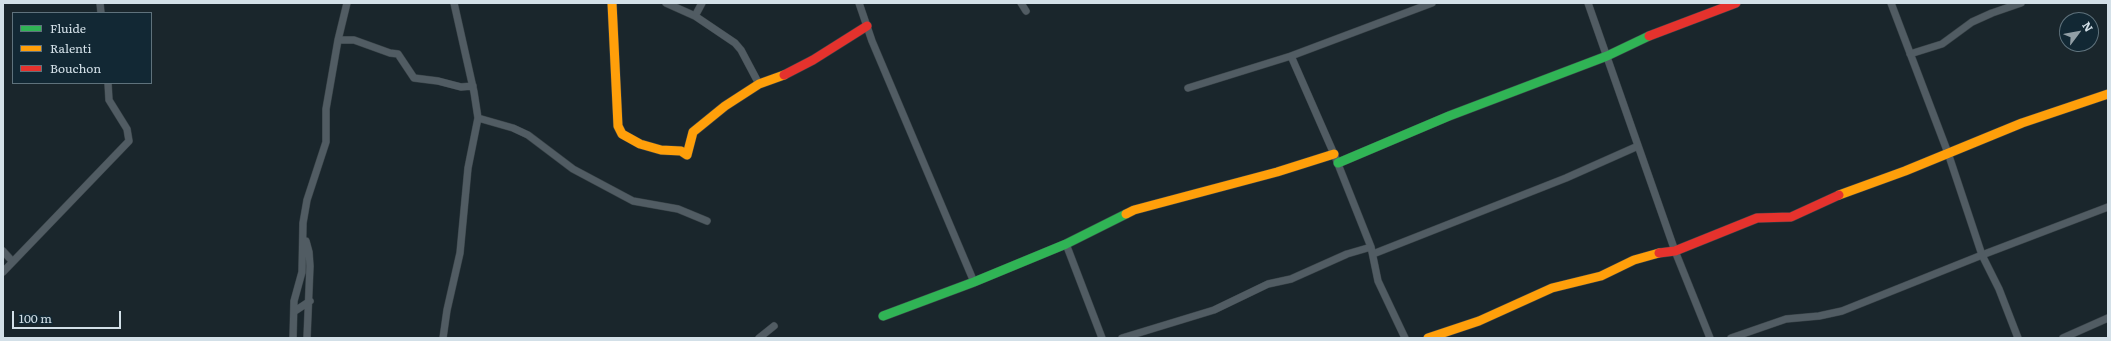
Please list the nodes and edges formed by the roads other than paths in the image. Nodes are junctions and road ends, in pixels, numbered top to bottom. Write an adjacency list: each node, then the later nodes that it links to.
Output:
1 (347, 3): 16 (street)
2 (454, 3): 22 (street)
3 (612, 3): 21 (street)
4 (666, 3): 14 (street)
5 (702, 3): 14 (street)
6 (859, 3): 15 (street)
7 (1021, 3): 13 (street)
8 (1432, 3): 18 (street)
9 (1588, 3): 19 (street)
10 (1736, 3): 19 (street)
11 (1891, 3): 17 (street)
12 (2021, 3): 17 (street)
13 (1026, 11)
14 (695, 16): 21 (street)
15 (867, 26): 21 (street); 40 (street)
16 (338, 40): 22 (street); 32 (street)
17 (1910, 54): 28 (street)
18 (1291, 56): 23 (street); 27 (street)
19 (1607, 56): 26 (street); 29 (street)
20 (108, 84): 38 (street)
21 (759, 84)
22 (473, 86): 25 (street)
23 (1188, 88)
24 (2108, 94): 28 (street)
25 (478, 118): 31 (street); 48 (street)
26 (1638, 146): 34 (street); 36 (street)
27 (1334, 154): 29 (street); 33 (street)
28 (1948, 154): 36 (street); 37 (street)
29 (1338, 163): 34 (street)
30 (2108, 207): 37 (street)
31 (707, 222)
32 (304, 237): 41 (street); 42 (street)
33 (1066, 244): 40 (street); 50 (street)
34 (1372, 250): 51 (street); 52 (street)
35 (3, 251): 38 (street)
36 (1675, 251): 53 (street); 54 (street)
37 (1982, 255): 55 (street); 56 (street)
38 (12, 260): 39 (street)
39 (3, 272)
40 (974, 282): 43 (street)
41 (310, 301): 42 (street); 47 (street)
42 (294, 311): 46 (street)
43 (883, 316)
44 (2108, 318): 57 (street)
45 (774, 326): 49 (street)
46 (293, 338)
47 (307, 338)
48 (443, 338)
49 (759, 338)
50 (1102, 338)
51 (1122, 338)
52 (1405, 338)
53 (1428, 338)
54 (1710, 338)
55 (1731, 338)
56 (2018, 338)
57 (2063, 338)

